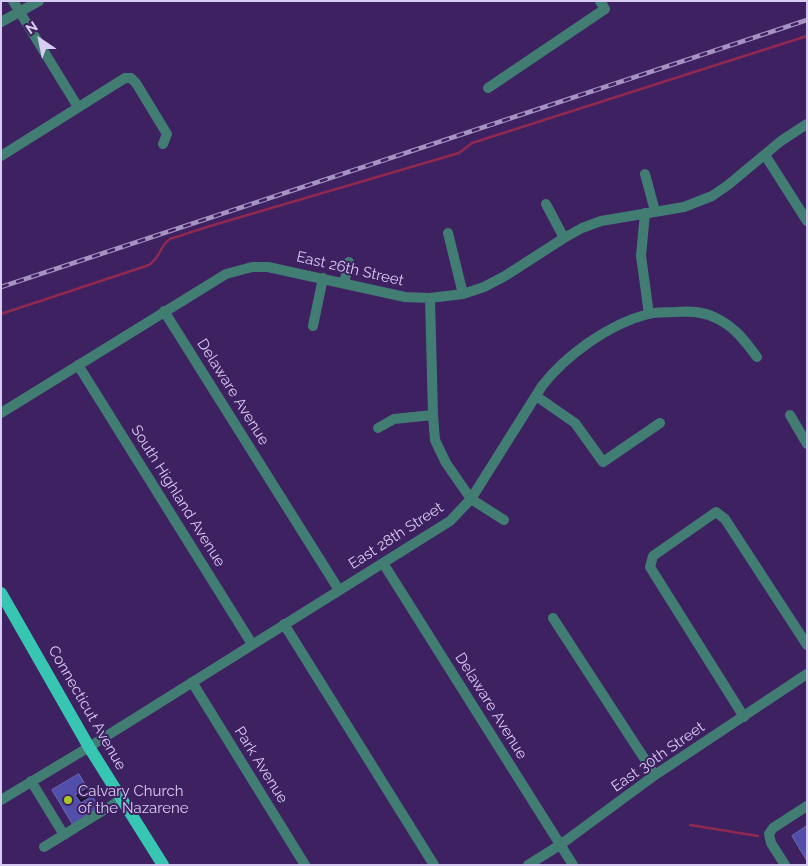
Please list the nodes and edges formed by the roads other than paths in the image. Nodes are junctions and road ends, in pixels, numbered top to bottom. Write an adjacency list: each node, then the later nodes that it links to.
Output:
1 (13, 1): 4 (street)
2 (39, 1): 4 (street)
3 (603, 5): 6 (street)
4 (19, 11): 5 (street); 7 (street)
5 (1, 22)
6 (488, 88)
7 (78, 108): 9 (street); 11 (street)
8 (807, 124): 10 (street, East 26th Street)
9 (163, 144)
10 (765, 155): 14 (street, East 26th Street); 15 (street)
11 (1, 156)
12 (645, 174): 14 (street)
13 (546, 204): 17 (street)
14 (650, 212): 17 (street, East 26th Street); 24 (street)
15 (807, 221)
16 (448, 233): 21 (street)
17 (564, 238): 21 (street, East 26th Street)
18 (349, 262): 20 (street)
19 (323, 278): 20 (street, East 26th Street); 23 (street, East 26th Street); 25 (street)
20 (344, 283): 22 (street, East 26th Street)
21 (464, 294): 22 (street, East 26th Street)
22 (430, 298): 30 (street)
23 (164, 311): 27 (street, East 26th Street); 38 (street, Delaware Avenue)
24 (649, 314): 26 (street, East 28th Street); 28 (street, East 28th Street)
25 (313, 326)
26 (757, 357)
27 (78, 365): 29 (street, East 26th Street); 42 (street, South Highland Avenue)
28 (536, 396): 32 (street); 35 (street, East 28th Street)
29 (1, 413)
30 (432, 415): 33 (street); 35 (street)
31 (790, 415): 34 (street)
32 (660, 423)
33 (378, 428)
34 (807, 444)
35 (471, 499): 36 (street); 37 (street, East 28th Street)
36 (504, 520)
37 (383, 563): 38 (street, East 28th Street); 54 (street, Delaware Avenue)
38 (339, 590): 41 (street, East 28th Street)
39 (1, 593): 47 (main road, Connecticut Avenue)
40 (553, 618): 48 (street)
41 (284, 624): 42 (street, East 28th Street); 58 (street)
42 (252, 644): 45 (street, East 28th Street)
43 (807, 645): 46 (street)
44 (807, 674): 46 (street, East 30th Street)
45 (192, 682): 47 (street, East 28th Street); 57 (street, Park Avenue)
46 (744, 716): 48 (street, East 30th Street)
47 (89, 746): 49 (street, East 28th Street); 50 (main road, Connecticut Avenue)
48 (656, 775): 54 (street, East 30th Street)
49 (31, 781): 51 (street, East 28th Street); 53 (street)
50 (122, 799): 53 (street); 56 (main road, Connecticut Avenue)
51 (1, 800)
52 (807, 806): 61 (street)
53 (64, 835): 55 (street)
54 (560, 844): 59 (street, East 30th Street); 60 (street, Delaware Avenue)
55 (44, 847)
56 (163, 865)
57 (305, 865)
58 (434, 865)
59 (528, 865)
60 (573, 865)
61 (784, 865)

